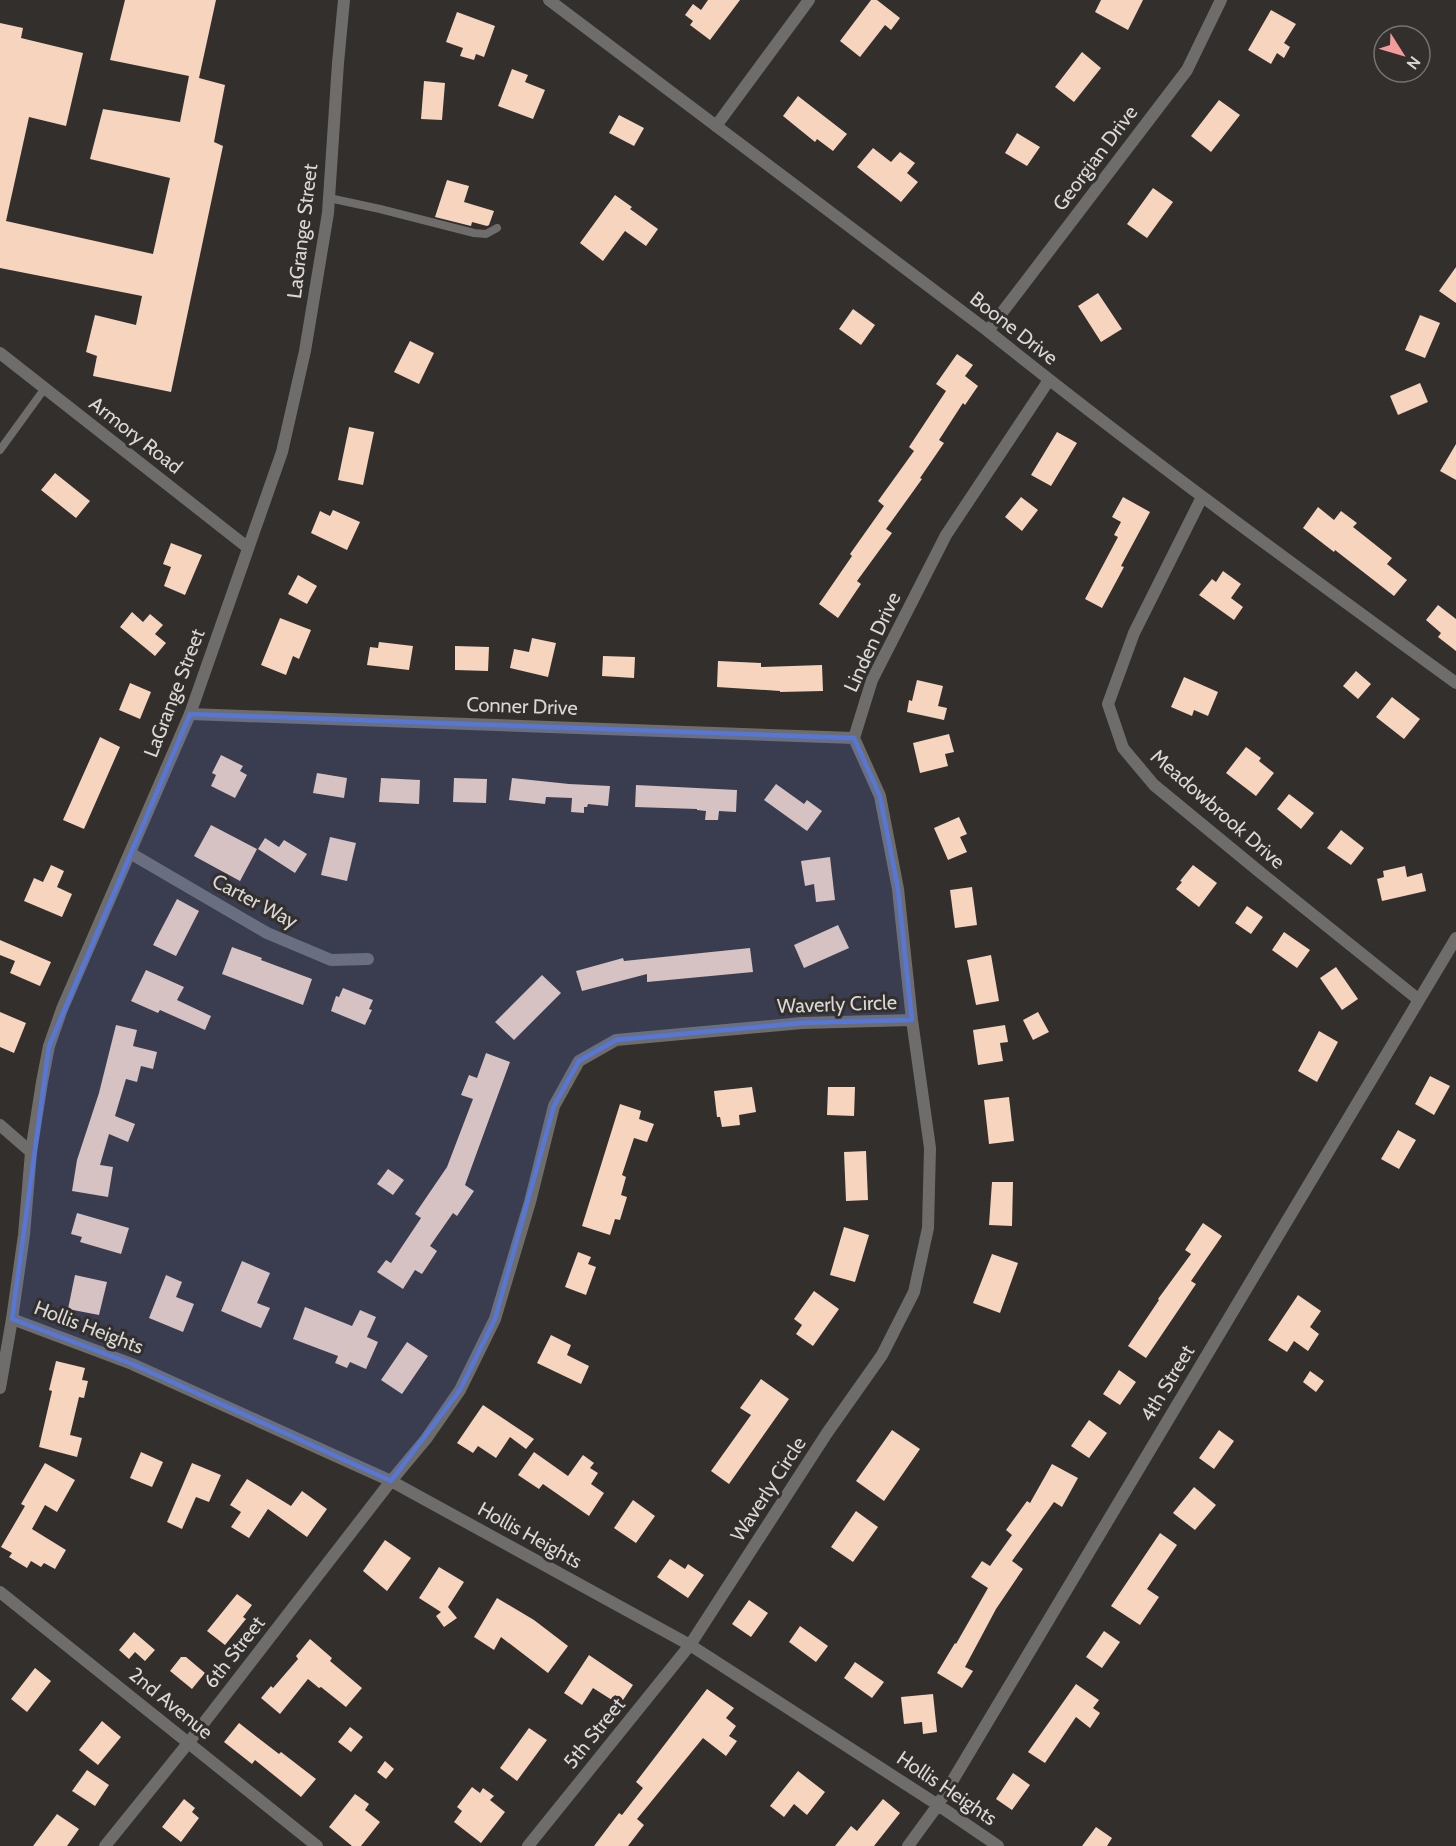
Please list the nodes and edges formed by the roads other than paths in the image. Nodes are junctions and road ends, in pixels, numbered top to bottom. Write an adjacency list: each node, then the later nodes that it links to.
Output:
1 (344, 0): 6 (street, LaGrange Street)
2 (549, 0): 5 (street, Boone Drive)
3 (808, 0): 5 (street)
4 (1221, 0): 8 (street, Georgian Drive)
5 (716, 126): 8 (street, Boone Drive)
6 (329, 198): 7 (lane); 14 (street, LaGrange Street)
7 (497, 228)
8 (988, 331): 10 (street, Boone Drive)
9 (0, 353): 11 (street, Armory Road)
10 (1049, 380): 13 (street, Boone Drive); 17 (street, Linden Drive)
11 (45, 388): 12 (lane); 14 (street, Armory Road)
12 (0, 450)
13 (1202, 497): 15 (street, Boone Drive); 21 (street, Meadowbrook Drive)
14 (247, 547): 16 (street, LaGrange Street)
15 (1456, 683)
16 (190, 714): 17 (street, Conner Drive); 18 (street, LaGrange Street)
17 (854, 738): 22 (street)
18 (130, 853): 20 (street, Carter Way); 24 (street, LaGrange Street)
19 (1456, 938): 21 (street, 4th Street)
20 (368, 959)
21 (1419, 1000): 31 (street, 4th Street)
22 (912, 1020): 27 (street, Waverly Circle); 29 (street, Waverly Circle)
23 (0, 1125): 24 (street)
24 (31, 1152): 25 (street, LaGrange Street)
25 (12, 1319): 26 (street, LaGrange Street); 27 (street, Hollis Heights)
26 (0, 1388)
27 (391, 1481): 29 (street, Hollis Heights); 30 (street, 6th Street)
28 (0, 1592): 30 (street, 2nd Avenue)
29 (690, 1645): 31 (street, Hollis Heights); 34 (street, 5th Street)
30 (189, 1742): 32 (street, 6th Street); 33 (street, 2nd Avenue)
31 (938, 1805): 35 (street, 4th Street); 36 (street, Hollis Heights)
32 (105, 1846)
33 (318, 1846)
34 (528, 1846)
35 (908, 1846)
36 (998, 1846)

